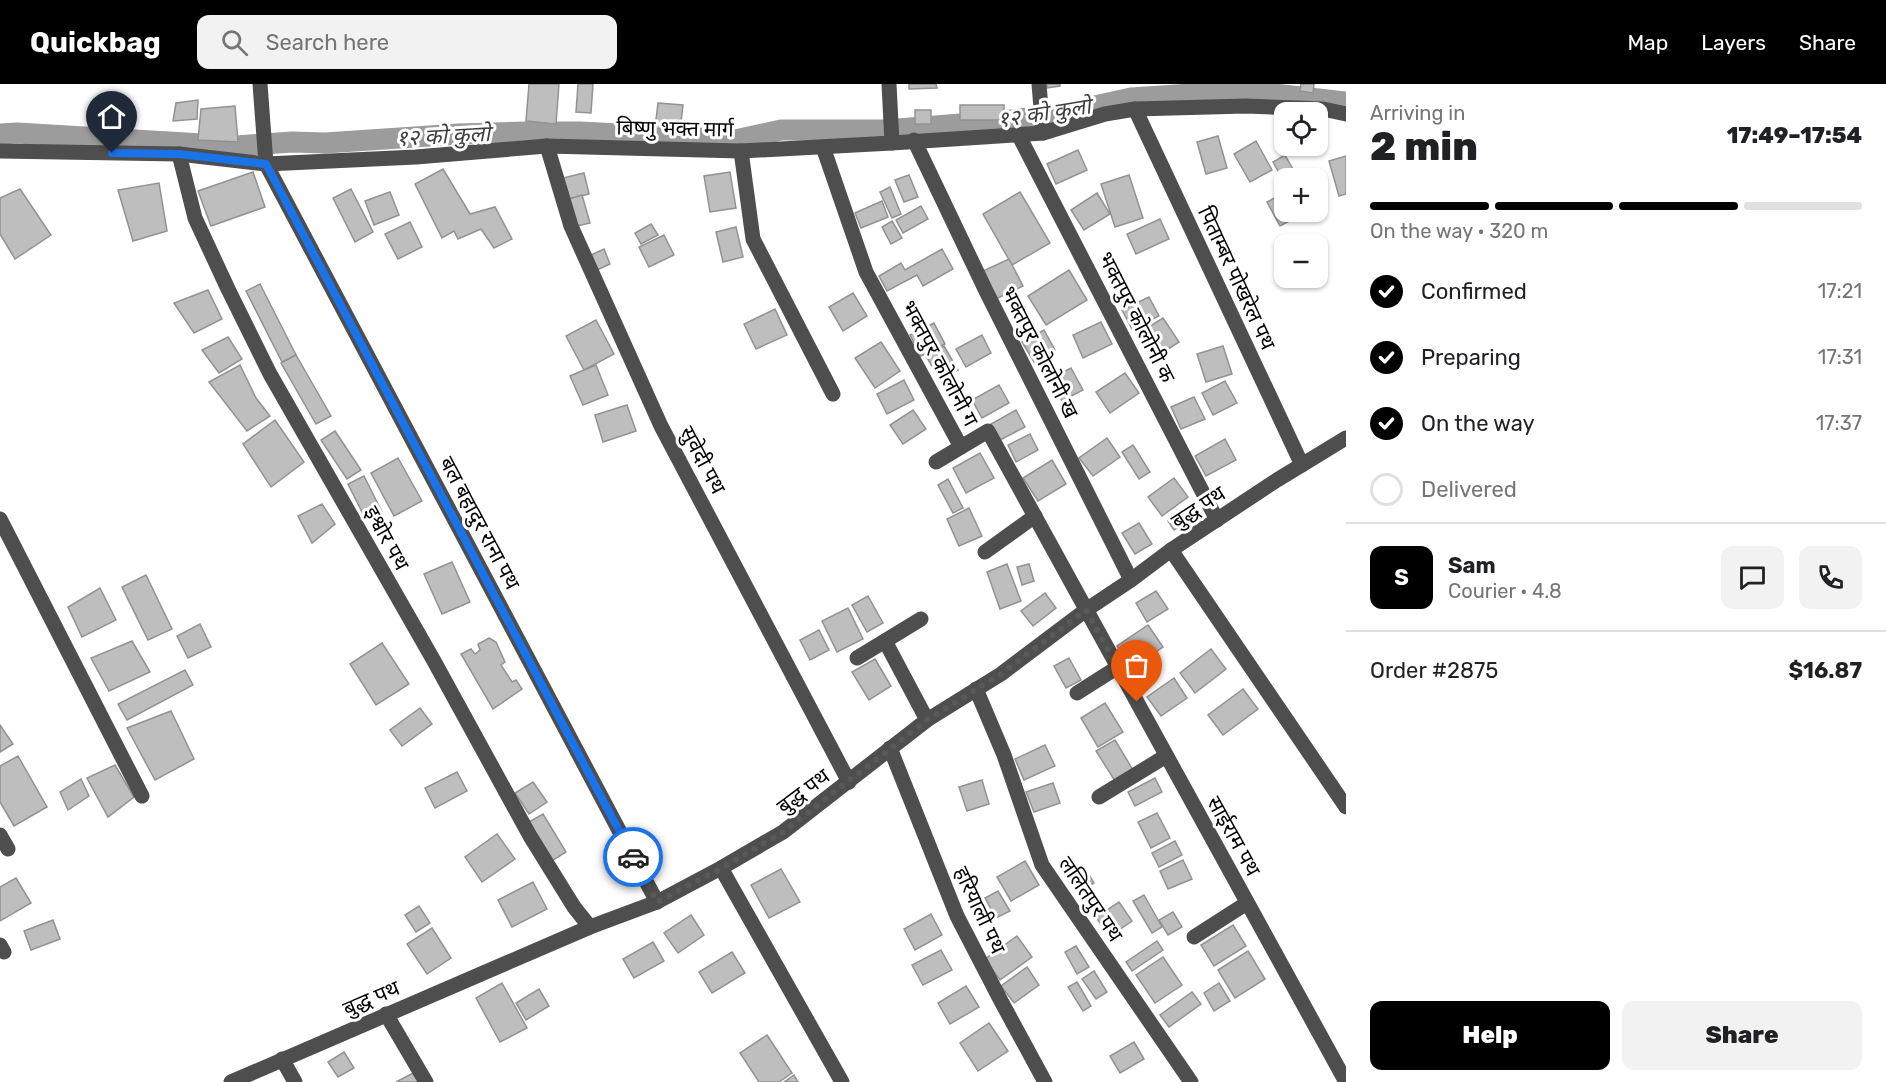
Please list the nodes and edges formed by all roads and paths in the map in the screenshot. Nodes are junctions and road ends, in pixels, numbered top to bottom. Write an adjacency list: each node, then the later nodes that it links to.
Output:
1 (260, 84): 15 (street)
2 (889, 84): 7 (street)
3 (1039, 84): 6 (street)
4 (1135, 109): 5 (street, बिष्णु भक्त मार्ग); 6 (street, बिष्णु भक्त मार्ग); 20 (street, पिताम्बर पोखरेल पथ)
5 (1346, 114)
6 (1043, 132): 8 (street, बिष्णु भक्त मार्ग)
7 (892, 134): 9 (street, बिष्णु भक्त मार्ग); 11 (street, बिष्णु भक्त मार्ग)
8 (1018, 134): 9 (street, बिष्णु भक्त मार्ग); 23 (street, भक्तपुर कोलोनी क)
9 (914, 140): 26 (street, भक्तपुर कोलोनी ख)
10 (547, 146): 13 (street, बिष्णु भक्त मार्ग); 15 (street, बिष्णु भक्त मार्ग); 37 (street, सुवेदी पथ)
11 (823, 147): 13 (street, बिष्णु भक्त मार्ग); 18 (street, भक्तपुर कोलोनी ग)
12 (0, 151): 14 (street, बिष्णु भक्त मार्ग)
13 (741, 151): 16 (street)
14 (179, 154): 15 (street, बिष्णु भक्त मार्ग); 46 (street, इश्वोर पथ)
15 (266, 164): 44 (street, बल बहादुर राना पथ)
16 (833, 394)
17 (1346, 438): 20 (street, बुद्ध पथ)
18 (961, 447): 19 (street); 21 (street, भक्तपुर कोलोनी ग)
19 (936, 462)
20 (1302, 465): 23 (street, बुद्ध पथ)
21 (1035, 516): 25 (street); 27 (street, भक्तपुर कोलोनी ग)
22 (0, 519): 38 (street)
23 (1217, 520): 24 (street, बुद्ध पथ)
24 (1171, 550): 26 (street, बुद्ध पथ); 40 (street)
25 (985, 552)
26 (1131, 580): 27 (street, बुद्ध पथ)
27 (1086, 610): 31 (street, साईराम पथ); 32 (street, बुद्ध पथ)
28 (921, 619): 29 (street)
29 (885, 641): 30 (street); 34 (street)
30 (857, 658)
31 (1118, 666): 33 (street); 36 (street, साईराम पथ)
32 (976, 689): 34 (street, बुद्ध पथ); 55 (street, ललितपुर पथ)
33 (1077, 693)
34 (927, 720): 35 (street, बुद्ध पथ)
35 (890, 748): 37 (street, बुद्ध पथ); 54 (street, हरियाली पथ)
36 (1166, 756): 39 (street); 45 (street, साईराम पथ)
37 (849, 782): 43 (street, बुद्ध पथ)
38 (141, 796)
39 (1099, 797)
40 (1346, 807)
41 (0, 835): 42 (street)
42 (8, 849)
43 (722, 868): 44 (street, बुद्ध पथ); 53 (street)
44 (657, 902): 46 (street, बुद्ध पथ)
45 (1247, 903): 47 (street); 56 (street, साईराम पथ)
46 (590, 927): 48 (street, बुद्ध पथ)
47 (1194, 937)
48 (386, 1014): 49 (street, बुद्ध पथ); 52 (street)
49 (282, 1059): 50 (street, बुद्ध पथ); 51 (street)
50 (231, 1082)
51 (295, 1082)
52 (426, 1082)
53 (842, 1082)
54 (1045, 1082)
55 (1191, 1082)
56 (1346, 1082)

